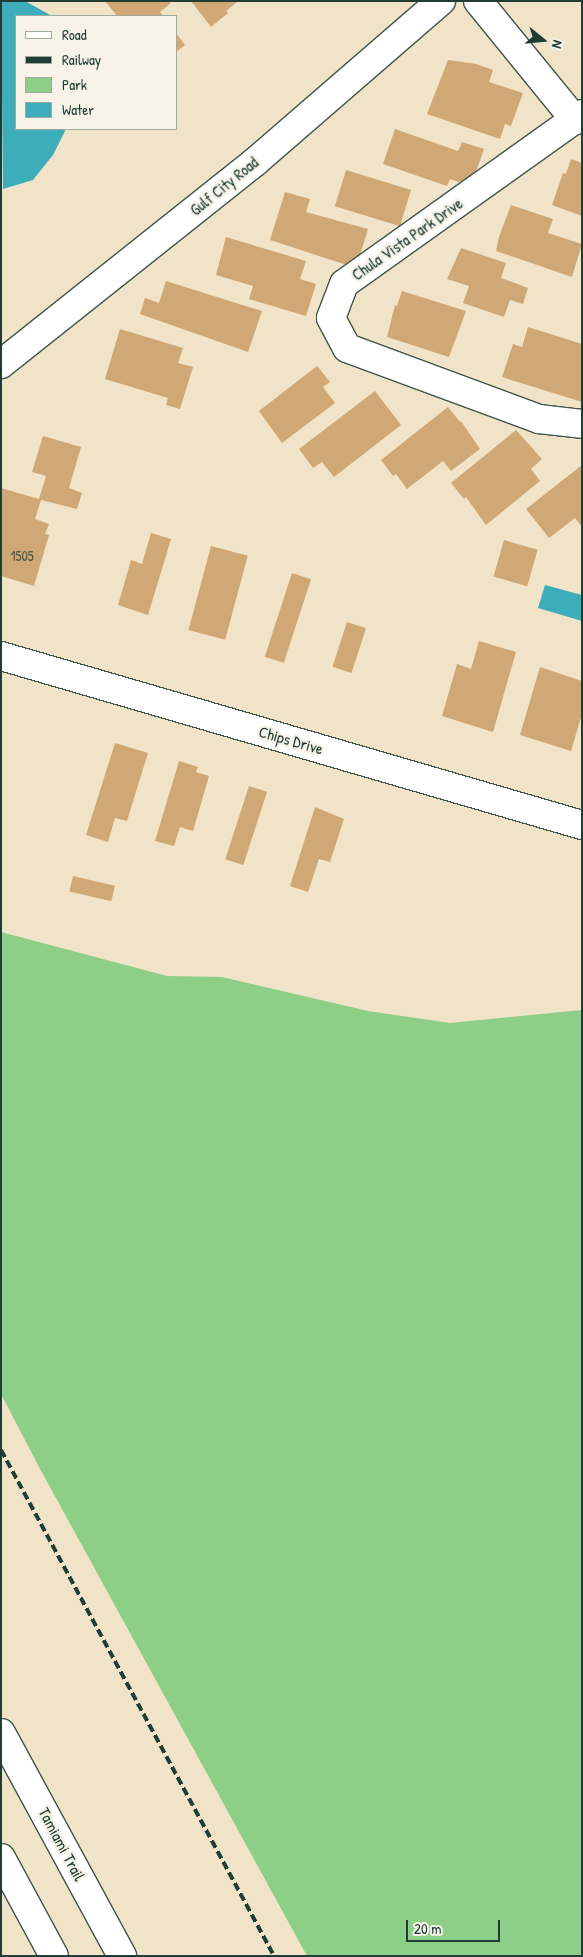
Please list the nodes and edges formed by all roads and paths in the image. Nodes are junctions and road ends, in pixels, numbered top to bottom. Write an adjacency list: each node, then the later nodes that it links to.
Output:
1 (441, 1): 4 (street, Gulf City Road)
2 (478, 1): 3 (street)
3 (578, 117): 5 (street, Chula Vista Park Drive)
4 (1, 364)
5 (582, 424)
6 (1, 656): 7 (street, Chips Drive)
7 (582, 825)
8 (1, 1732): 11 (street, Tamiami Trail)
9 (1, 1858): 10 (street)
10 (54, 1956)
11 (122, 1956)

